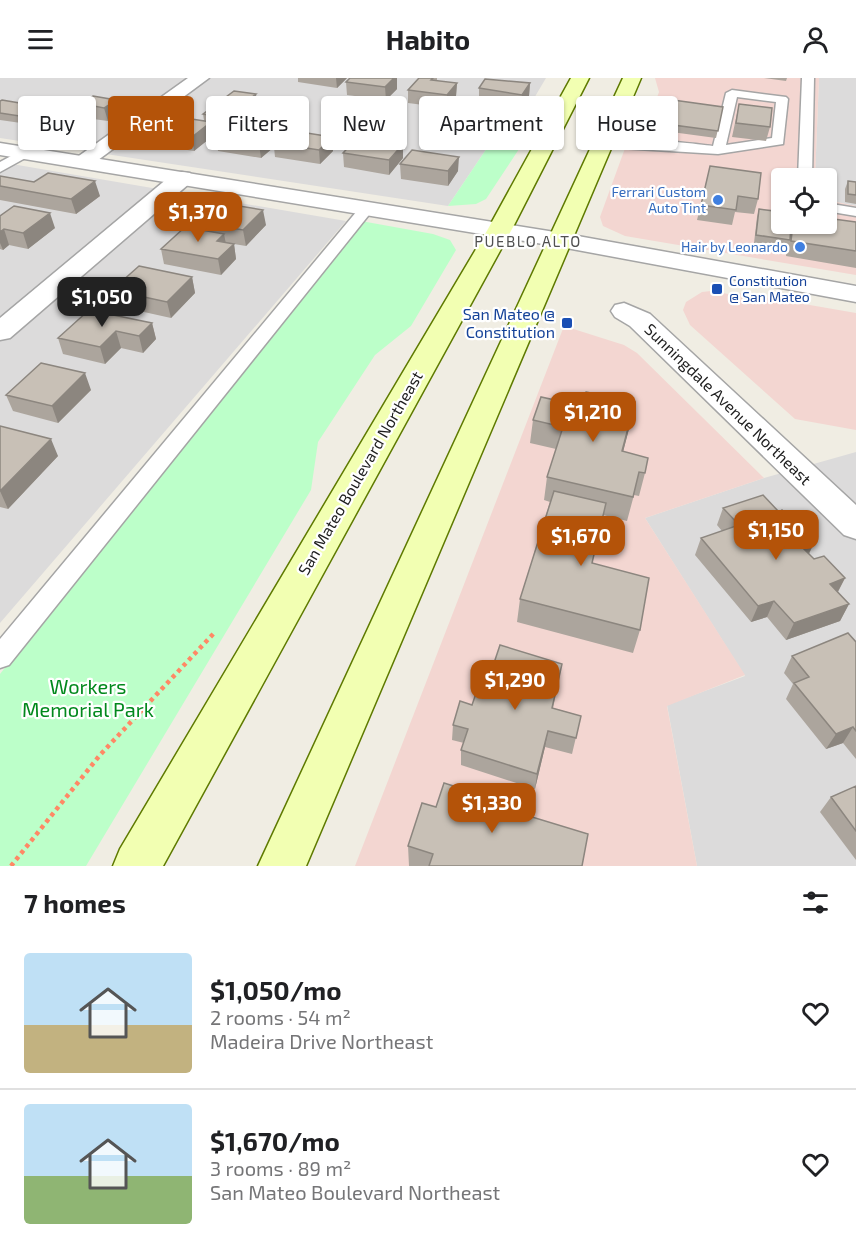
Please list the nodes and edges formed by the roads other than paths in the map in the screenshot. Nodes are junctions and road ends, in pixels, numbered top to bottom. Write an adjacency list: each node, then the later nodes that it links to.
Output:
1 (200, 78): 11 (street)
2 (580, 78): 18 (main road, San Mateo Boulevard Northeast)
3 (632, 78): 5 (main road)
4 (808, 78): 13 (lane)
5 (624, 96)
6 (678, 147): 9 (lane)
7 (0, 149): 10 (street)
8 (601, 150): 19 (main road)
9 (718, 150): 9 (lane)
10 (24, 153): 11 (street); 12 (lane)
11 (83, 162): 14 (street)
12 (0, 168)
13 (805, 168)
14 (182, 178): 15 (street); 22 (street)
15 (367, 208): 18 (street); 24 (lane)
16 (837, 209): 17 (lane)
17 (856, 212)
18 (500, 229): 19 (street); 25 (main road, San Mateo Boulevard Northeast)
19 (561, 240): 20 (street); 26 (main road)
20 (856, 294)
21 (624, 311): 23 (street, Sunningdale Avenue Northeast)
22 (0, 332)
23 (856, 526)
24 (0, 657)
25 (137, 866)
26 (282, 866)

